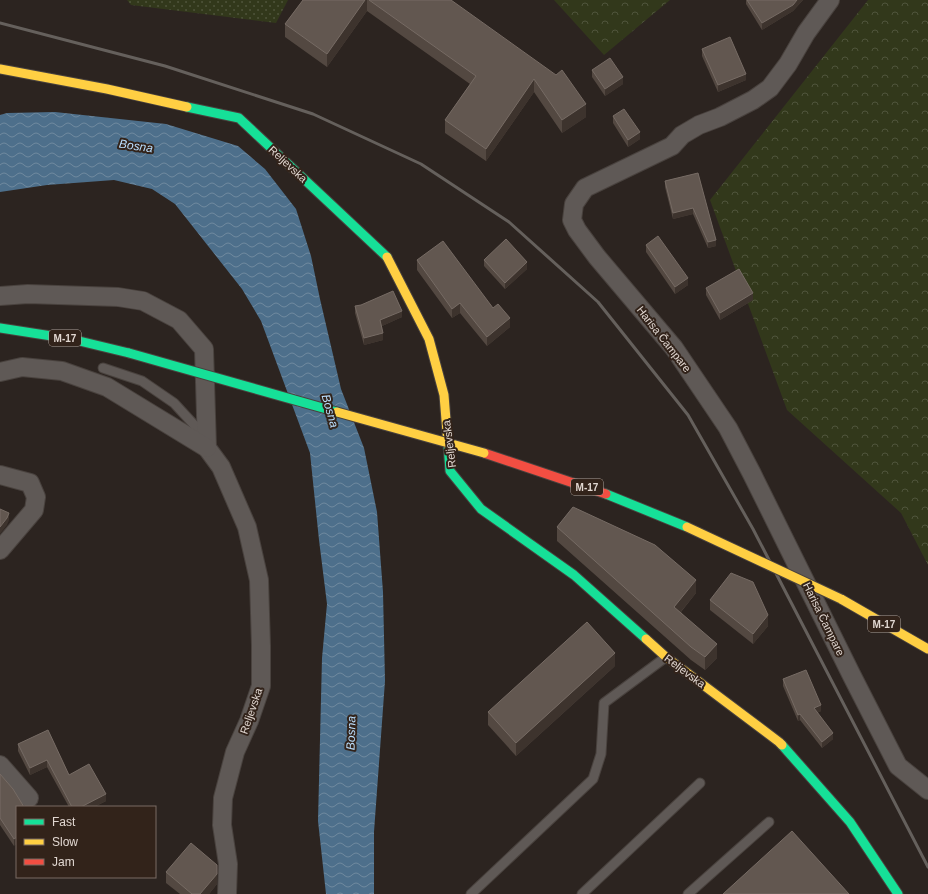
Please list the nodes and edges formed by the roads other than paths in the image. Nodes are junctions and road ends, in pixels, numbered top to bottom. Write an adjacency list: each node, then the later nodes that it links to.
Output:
1 (830, 0): 14 (street, Harisa Čampare)
2 (0, 68): 11 (street, Reljevska)
3 (0, 296): 7 (street, Reljevska)
4 (0, 328): 10 (street, M-17, bridge)
5 (102, 368): 7 (lane)
6 (0, 372): 7 (street)
7 (208, 448): 17 (street, Reljevska)
8 (0, 475): 9 (street)
9 (0, 550)
10 (928, 649)
11 (666, 657): 18 (lane); 21 (street, Reljevska)
12 (0, 765): 15 (street)
13 (700, 783): 19 (lane)
14 (928, 790)
15 (29, 798)
16 (769, 822): 20 (lane)
17 (227, 894)
18 (471, 894)
19 (582, 894)
20 (688, 894)
21 (898, 894)

